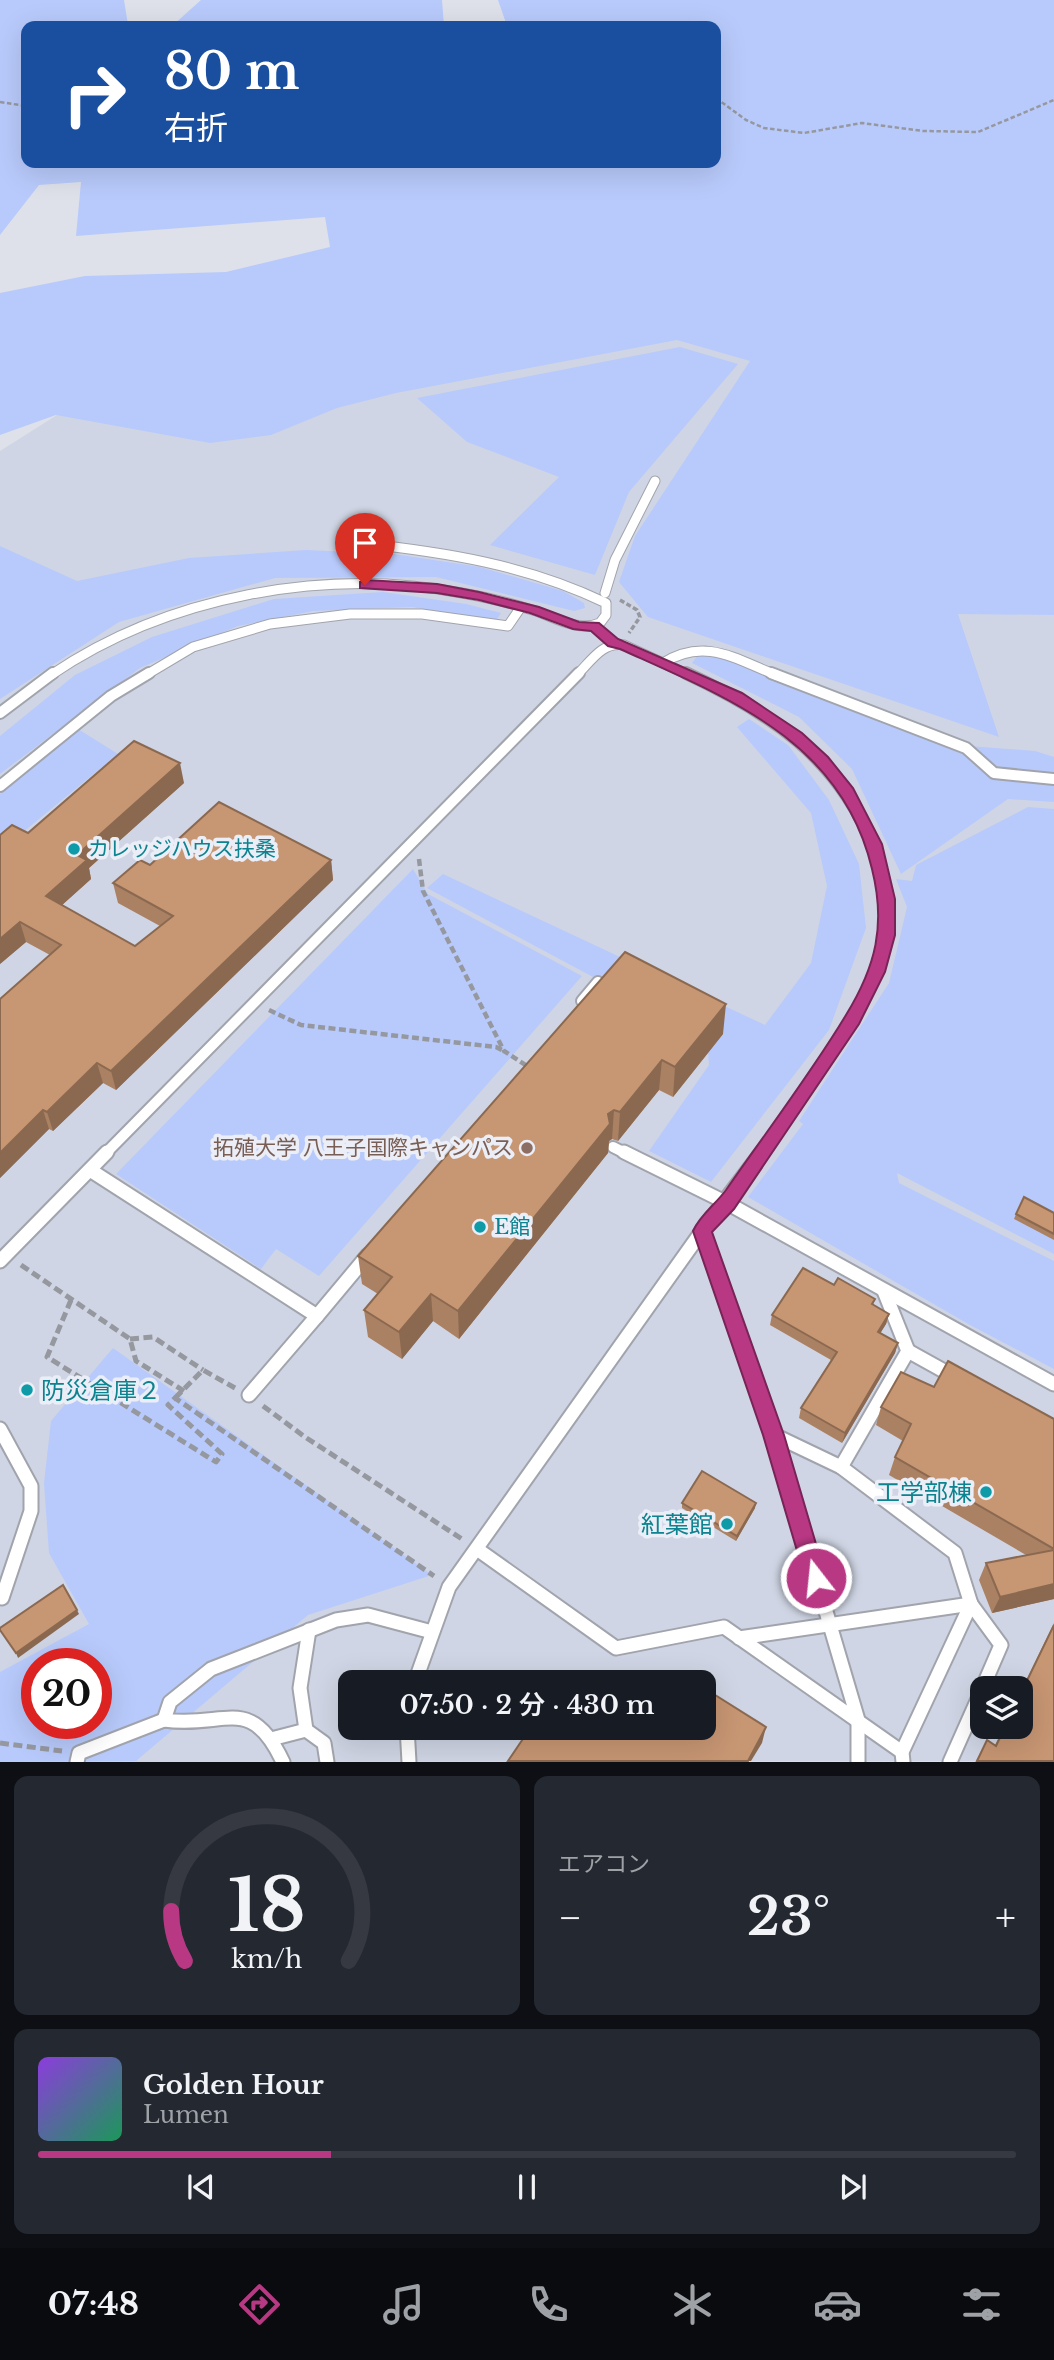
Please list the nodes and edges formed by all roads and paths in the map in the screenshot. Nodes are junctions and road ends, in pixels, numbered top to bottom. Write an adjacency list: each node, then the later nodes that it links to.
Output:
1 (1054, 100): 3 (path)
2 (0, 102): 4 (path)
3 (721, 102)
4 (21, 105)
5 (655, 481): 7 (lane)
6 (359, 543): 9 (lane)
7 (605, 593)
8 (521, 607): 9 (lane); 12 (lane); 14 (lane)
9 (594, 626): 10 (lane)
10 (613, 643): 11 (lane); 22 (lane)
11 (663, 663): 13 (lane); 23 (lane)
12 (0, 713)
13 (1054, 779)
14 (0, 786)
15 (418, 855): 19 (path)
16 (598, 982): 18 (lane)
17 (265, 1008): 19 (path)
18 (572, 1014)
19 (504, 1051): 20 (path)
20 (527, 1066)
21 (614, 1147): 23 (lane)
22 (90, 1170): 26 (lane); 29 (lane)
23 (727, 1203): 24 (lane); 27 (lane)
24 (702, 1231): 38 (lane); 42 (lane)
25 (378, 1243): 29 (lane)
26 (3, 1258): 28 (path)
27 (884, 1291): 31 (lane); 34 (lane)
28 (71, 1300): 30 (path); 43 (path)
29 (317, 1316): 36 (lane)
30 (130, 1339): 32 (path); 35 (path)
31 (908, 1351): 33 (lane); 40 (lane)
32 (203, 1370)
33 (969, 1384)
34 (1054, 1384)
35 (184, 1391)
36 (249, 1395)
37 (0, 1429): 44 (lane)
38 (774, 1435): 40 (lane); 46 (lane)
39 (305, 1437): 41 (path)
40 (841, 1467): 45 (lane)
41 (450, 1529)
42 (477, 1549): 43 (lane); 49 (lane)
43 (450, 1587): 48 (lane)
44 (2, 1598)
45 (971, 1604): 46 (lane); 51 (lane); 59 (lane)
46 (830, 1625): 49 (lane); 54 (lane)
47 (309, 1630): 48 (lane); 53 (lane); 55 (lane)
48 (432, 1632): 50 (lane)
49 (739, 1638): 54 (lane)
50 (419, 1670)
51 (988, 1676)
52 (970, 1716): 65 (lane)
53 (164, 1720): 56 (lane); 60 (lane)
54 (858, 1720): 59 (lane); 64 (lane)
55 (306, 1730): 56 (lane); 62 (lane)
56 (275, 1738): 61 (lane)
57 (408, 1740): 63 (lane)
58 (0, 1743): 60 (path)
59 (903, 1757)
60 (78, 1758)
61 (284, 1762)
62 (327, 1762)
63 (409, 1762)
64 (858, 1762)
65 (950, 1762)

